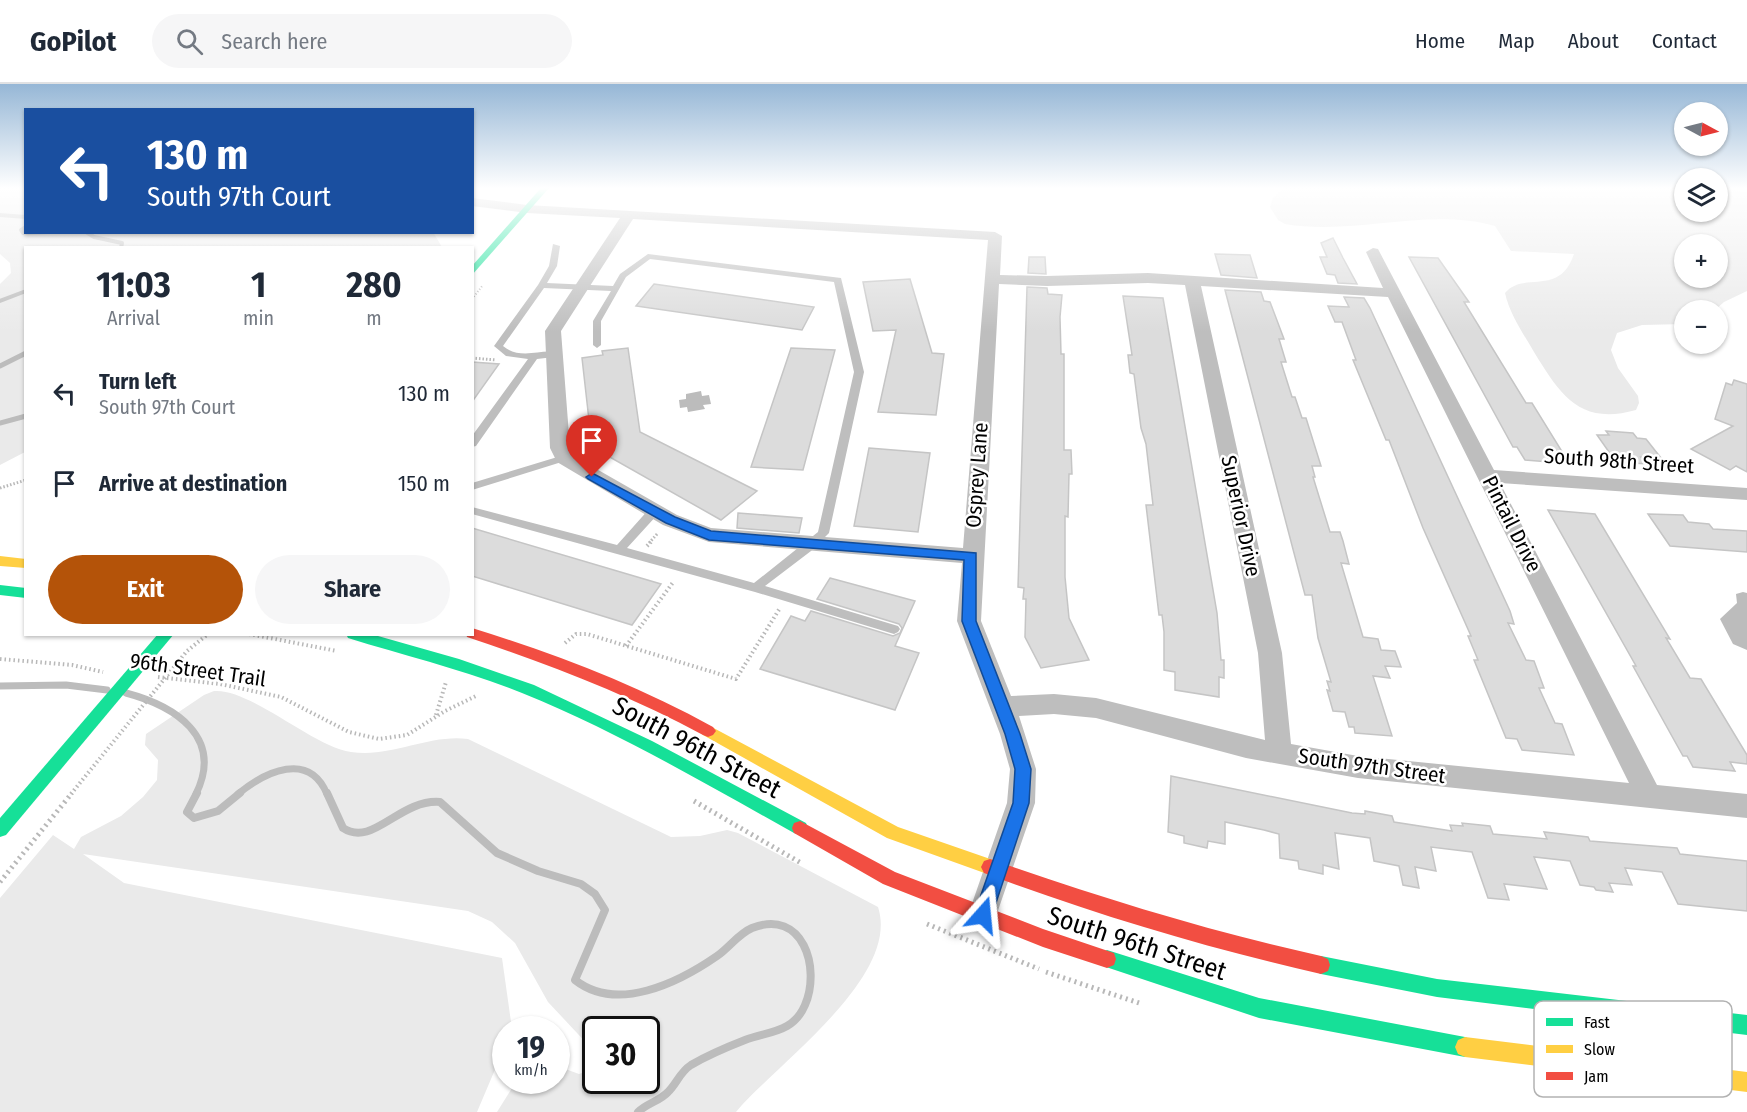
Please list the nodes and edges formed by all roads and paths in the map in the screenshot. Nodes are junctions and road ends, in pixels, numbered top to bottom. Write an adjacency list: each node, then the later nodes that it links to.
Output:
1 (503, 236): 6 (main road)
2 (614, 236): 10 (street)
3 (995, 236): 7 (street, Osprey Lane)
4 (556, 246): 9 (lane)
5 (1373, 252): 12 (street, Pintail Drive)
6 (474, 270)
7 (993, 279): 8 (street); 28 (street, Osprey Lane)
8 (1192, 281): 12 (street); 50 (street, Superior Drive)
9 (542, 285): 10 (lane); 15 (lane)
10 (580, 287): 11 (lane); 14 (street)
11 (616, 289): 13 (lane); 25 (lane)
12 (1394, 293): 18 (street, Pintail Drive)
13 (597, 345)
14 (554, 354): 15 (lane); 17 (street)
15 (534, 357): 16 (lane)
16 (474, 441)
17 (564, 458): 20 (lane); 24 (street)
18 (1487, 476): 22 (street, South 98th Street); 51 (street, Pintail Drive)
19 (24, 481): 21 (path)
20 (474, 486)
21 (0, 488)
22 (1747, 494)
23 (474, 511): 27 (lane)
24 (658, 520): 25 (street); 26 (path); 27 (lane)
25 (814, 544): 28 (street); 32 (lane)
26 (645, 549)
27 (620, 550): 32 (lane)
28 (971, 556): 48 (street, Osprey Lane)
29 (0, 561): 30 (main road)
30 (24, 564)
31 (674, 581): 42 (path)
32 (756, 588): 36 (lane)
33 (0, 590): 34 (main road)
34 (24, 593)
35 (781, 607): 42 (path)
36 (894, 629)
37 (474, 634): 54 (main road, South 96th Street)
38 (204, 636): 55 (path)
39 (360, 636): 56 (main road, South 96th Street)
40 (164, 639): 53 (main road)
41 (564, 645): 42 (path)
42 (626, 646)
43 (0, 659): 44 (path, 96th Street Trail)
44 (114, 673)
45 (149, 676): 49 (path, 96th Street Trail)
46 (446, 681): 49 (path)
47 (480, 694): 49 (path, 96th Street Trail)
48 (1001, 707): 50 (street, South 97th Street); 54 (street, Osprey Lane)
49 (435, 716)
50 (1279, 753): 51 (street, South 97th Street)
51 (1649, 796): 52 (street, South 97th Street)
52 (1747, 806)
53 (0, 830)
54 (998, 870): 56 (street, Osprey Lane); 57 (main road, South 96th Street)
55 (0, 882)
56 (983, 915): 60 (main road, South 96th Street)
57 (1546, 1001)
58 (1732, 1023): 59 (main road, South 96th Street)
59 (1747, 1025)
60 (1534, 1056)
61 (1732, 1080): 62 (main road, South 96th Street)
62 (1747, 1082)

